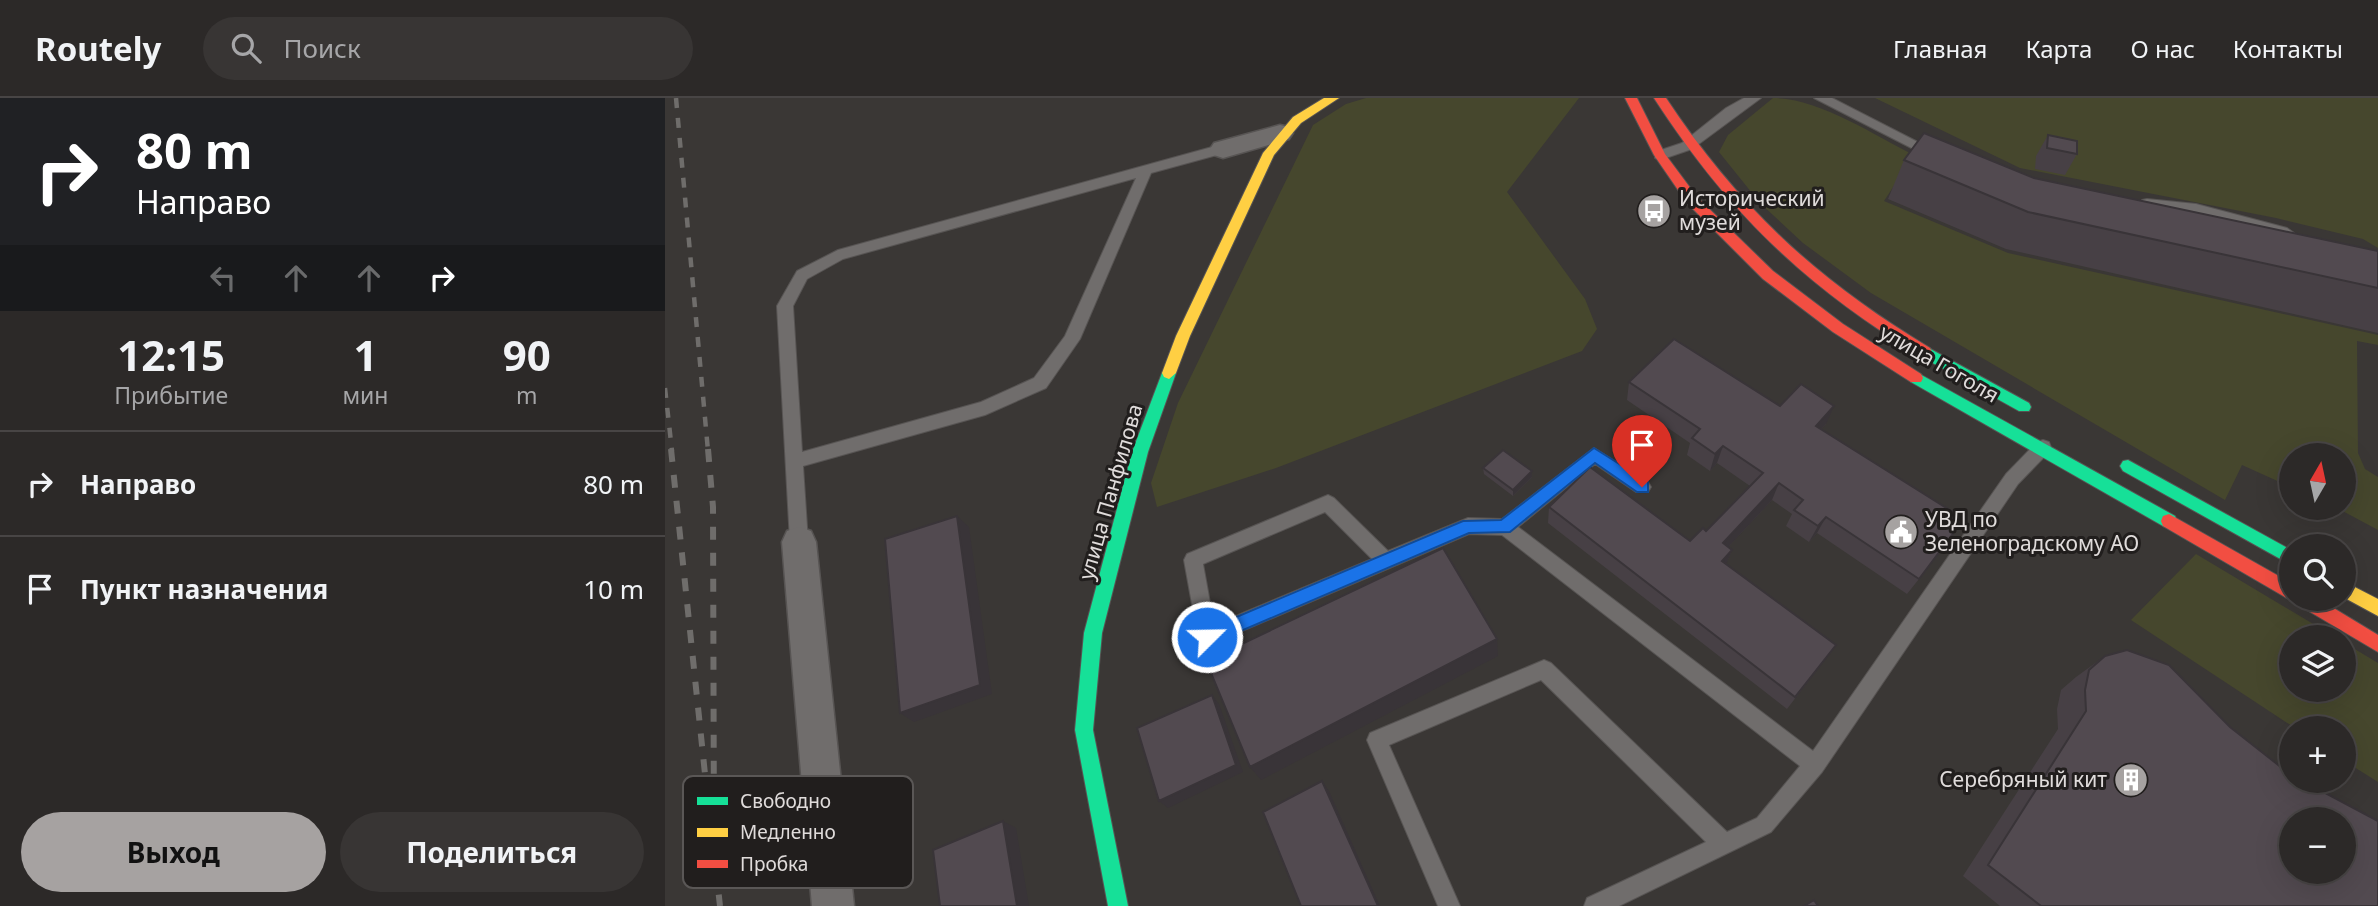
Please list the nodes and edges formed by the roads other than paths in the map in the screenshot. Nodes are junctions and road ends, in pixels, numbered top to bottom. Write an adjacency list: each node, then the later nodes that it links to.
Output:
1 (1333, 98): 6 (street, улица Панфилова)
2 (1631, 98): 9 (street, улица Гоголя)
3 (1660, 98): 7 (street, улица Гоголя)
4 (1754, 98): 7 (lane)
5 (1821, 98): 10 (lane)
6 (1280, 134): 8 (street); 33 (street, улица Панфилова)
7 (1687, 146): 9 (lane); 14 (street, улица Гоголя)
8 (1223, 149): 11 (lane)
9 (1660, 155): 15 (street, улица Гоголя)
10 (1947, 161)
11 (1146, 170): 17 (lane); 17 (lane)
12 (2130, 203): 13 (lane)
13 (2307, 238)
14 (2043, 418)
15 (2043, 447): 23 (street, улица Гоголя); 28 (lane)
16 (2111, 456): 21 (street)
17 (794, 461): 20 (lane)
18 (1642, 487): 19 (lane)
19 (1504, 527): 22 (lane); 28 (lane)
20 (799, 542): 29 (street)
21 (2279, 551)
22 (1386, 561): 22 (lane)
23 (2279, 585)
24 (2356, 595): 25 (street)
25 (2378, 608)
26 (2323, 611): 27 (street)
27 (2378, 644)
28 (1815, 765): 30 (lane)
29 (821, 776)
30 (1724, 844): 34 (lane); 35 (lane)
31 (831, 888): 32 (street)
32 (833, 906)
33 (1118, 906)
34 (1449, 906)
35 (1595, 906)

